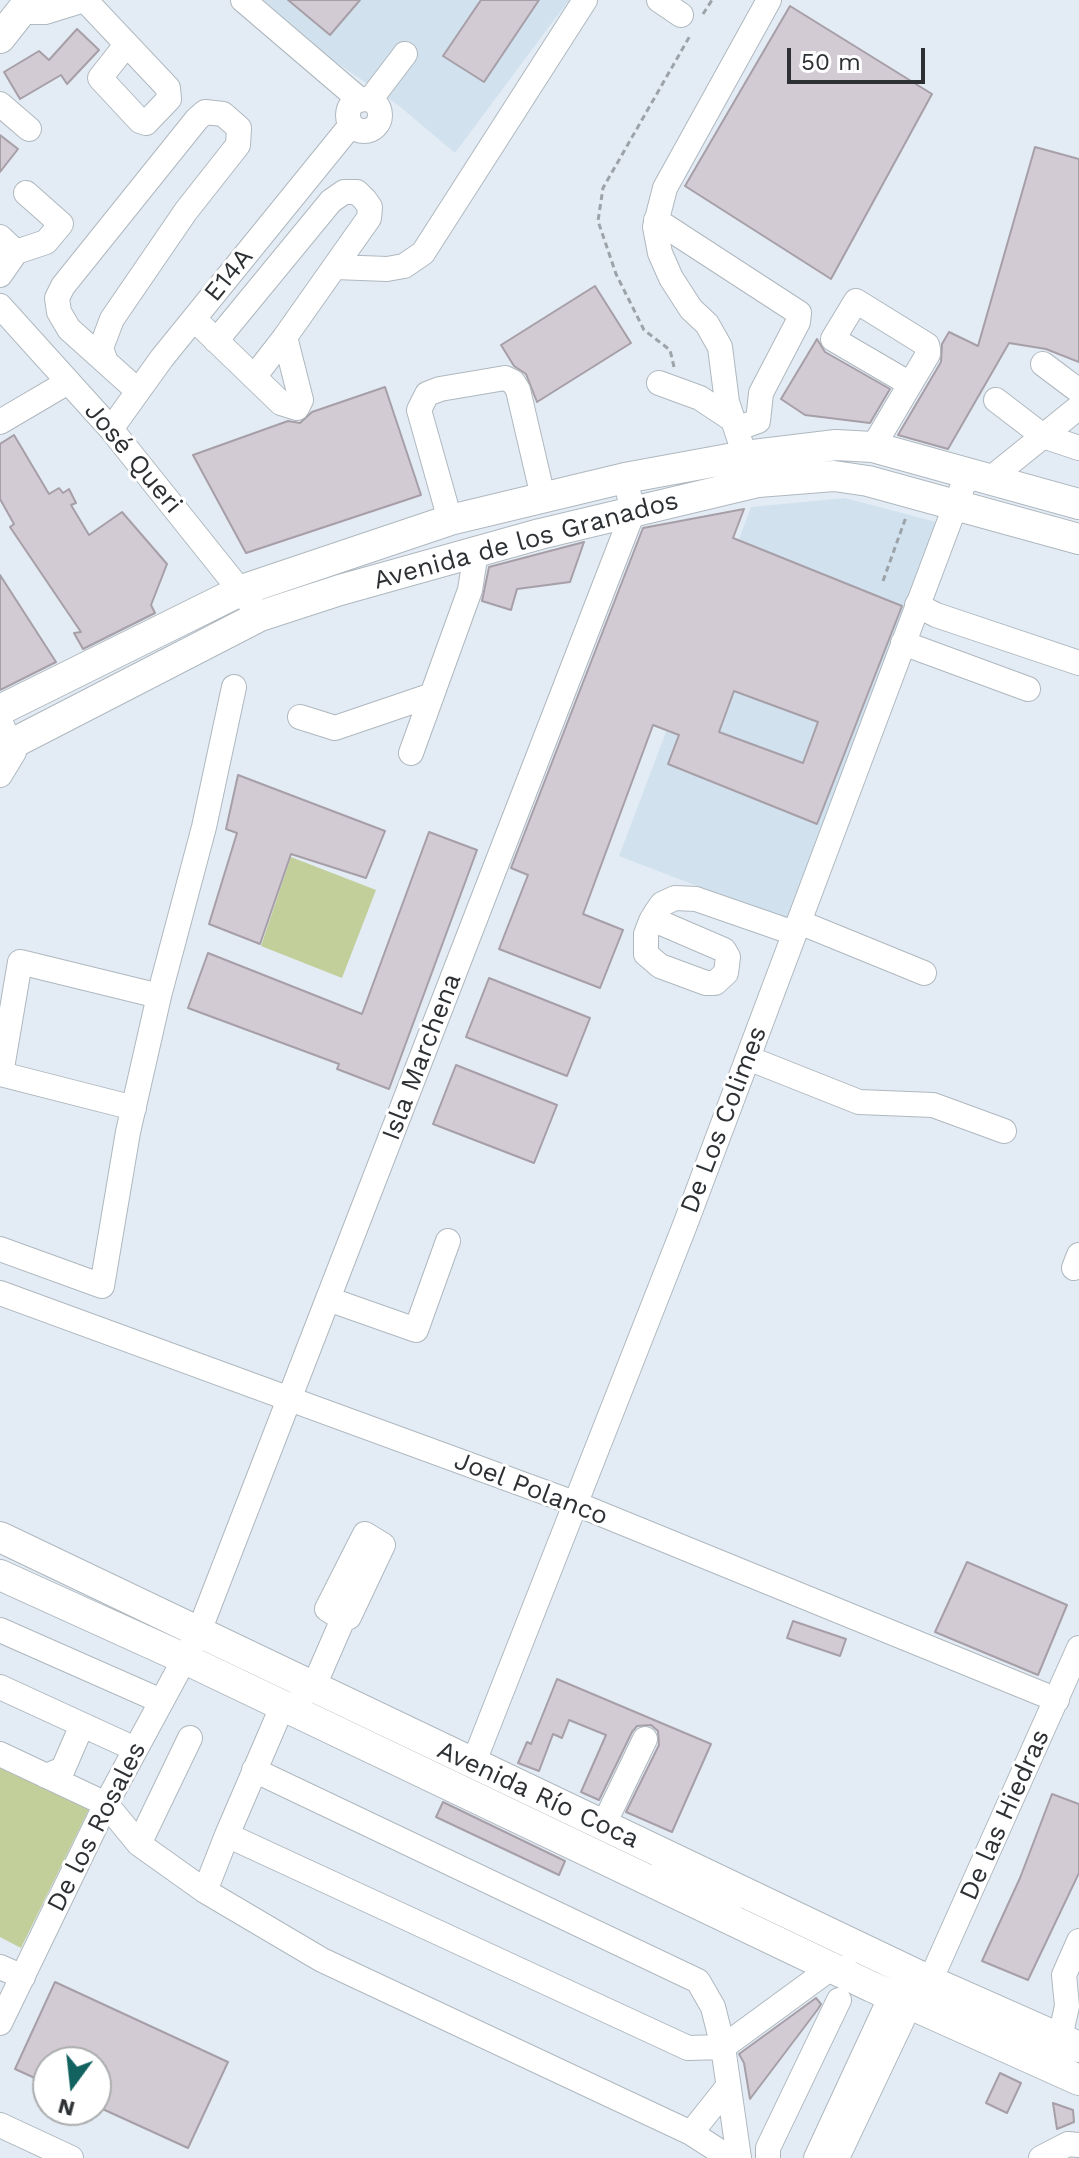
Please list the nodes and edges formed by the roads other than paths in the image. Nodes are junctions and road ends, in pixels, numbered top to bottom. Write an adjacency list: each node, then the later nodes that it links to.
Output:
1 (85, 0): 6 (street); 9 (street)
2 (243, 0): 11 (street)
3 (585, 0): 17 (street)
4 (659, 0): 7 (street)
5 (769, 0): 15 (street)
6 (26, 6): 8 (main road)
7 (681, 15)
8 (0, 38)
9 (126, 45)
10 (405, 54): 11 (street)
11 (365, 100): 20 (street, E14A)
12 (0, 104): 13 (street)
13 (29, 129)
14 (26, 193): 16 (street)
15 (656, 220): 35 (street); 35 (street)
16 (8, 245): 18 (street)
17 (335, 267): 21 (street); 22 (street)
18 (0, 275)
19 (0, 306): 26 (street, José Queri)
20 (194, 319): 22 (street); 29 (street, E14A)
21 (285, 337): 25 (street); 25 (street)
22 (216, 341): 25 (street)
23 (106, 362): 23 (street); 29 (street)
24 (1043, 364): 30 (street)
25 (254, 377)
26 (68, 382): 33 (street); 34 (street, José Queri)
27 (659, 383): 35 (street)
28 (910, 384): 37 (street)
29 (138, 391): 34 (street, E14A)
30 (1079, 391)
31 (996, 400): 36 (street)
32 (1079, 407): 36 (street)
33 (0, 422)
34 (111, 429): 48 (street, José Queri)
35 (738, 435): 37 (main road, Avenida de los Granados); 40 (main road, Avenida de los Granados)
36 (1043, 436): 38 (street); 39 (street)
37 (873, 447): 39 (main road, Avenida de los Granados)
38 (1079, 448)
39 (979, 475): 42 (main road, Avenida de los Granados); 43 (street, De Los Colimes)
40 (625, 478): 41 (main road, Avenida de los Granados); 44 (street)
41 (543, 497): 45 (main road, Avenida de los Granados); 45 (street)
42 (1079, 504)
43 (955, 505): 44 (main road, Avenida de los Granados); 46 (main road, Avenida de los Granados); 49 (street, De Los Colimes)
44 (633, 512): 47 (main road, Avenida de los Granados); 71 (street, Isla Marchena)
45 (450, 520): 48 (main road, Avenida de los Granados)
46 (1079, 539)
47 (476, 552): 50 (main road, Avenida de los Granados); 55 (street)
48 (242, 590): 50 (street, José Queri); 56 (main road, Avenida de los Granados)
49 (917, 605): 51 (street, De Los Colimes); 52 (street)
50 (260, 616): 58 (main road, Avenida de los Granados)
51 (903, 643): 54 (street); 61 (street, De Los Colimes)
52 (1079, 663)
53 (234, 687): 64 (street)
54 (1028, 689)
55 (432, 695): 57 (street); 59 (street)
56 (0, 710)
57 (300, 717)
58 (4, 739): 60 (street)
59 (411, 753)
60 (0, 775)
61 (796, 912): 62 (street); 63 (street); 65 (street, De Los Colimes)
62 (652, 919)
63 (924, 973)
64 (159, 996): 66 (street); 66 (street)
65 (748, 1058): 67 (street); 73 (street, De Los Colimes)
66 (134, 1108): 69 (street)
67 (1004, 1131)
68 (448, 1241): 71 (street)
69 (0, 1249)
70 (0, 1293): 72 (street, Joel Polanco)
71 (328, 1299): 72 (street, Isla Marchena)
72 (289, 1399): 73 (street, Joel Polanco); 78 (street, Isla Marchena)
73 (574, 1503): 82 (street, Joel Polanco); 90 (street, De Los Colimes)
74 (0, 1537): 78 (main road, Avenida Río Coca)
75 (0, 1575): 78 (main road, Avenida Río Coca)
76 (343, 1619): 81 (street)
77 (0, 1630): 83 (street)
78 (190, 1646): 81 (main road, Avenida Río Coca); 83 (street, De los Rosales); 84 (main road, Avenida Río Coca)
79 (1079, 1648): 82 (street, De las Hiedras)
80 (0, 1687): 85 (street)
81 (313, 1688): 90 (main road, Avenida Río Coca)
82 (1057, 1700): 103 (street, De las Hiedras)
83 (161, 1701): 88 (street, De los Rosales)
84 (282, 1707): 91 (street); 100 (main road, Avenida Río Coca); 101 (street)
85 (82, 1725): 88 (street); 92 (street)
86 (190, 1738): 96 (street)
87 (645, 1739): 94 (street)
88 (135, 1749): 93 (street, De los Rosales)
89 (0, 1754): 92 (street)
90 (473, 1764): 94 (main road, Avenida Río Coca)
91 (254, 1770): 95 (street); 108 (street)
92 (46, 1776): 93 (street)
93 (106, 1804): 96 (street); 102 (street, De los Rosales)
94 (603, 1826): 103 (main road, Avenida Río Coca)
95 (227, 1835): 97 (street); 108 (street)
96 (139, 1844): 97 (street)
97 (205, 1891): 112 (street)
98 (1079, 1941): 107 (street)
99 (0, 1967): 102 (street)
100 (831, 1968): 101 (street); 105 (main road, Avenida Río Coca); 108 (street)
101 (872, 1969): 107 (street)
102 (23, 1977): 106 (street, De los Rosales)
103 (930, 1981): 107 (main road, Avenida Río Coca)
104 (839, 2000): 117 (street)
105 (901, 2000): 109 (main road, Avenida Río Coca); 118 (street); 119 (street)
106 (0, 2023)
107 (1072, 2045)
108 (723, 2047): 110 (street)
109 (1079, 2080)
110 (726, 2089): 112 (street); 116 (street)
111 (0, 2125): 114 (street)
112 (691, 2133): 115 (street)
113 (1079, 2145): 120 (street)
114 (71, 2158)
115 (730, 2158)
116 (739, 2158)
117 (768, 2158)
118 (816, 2158)
119 (837, 2158)
120 (1041, 2158)

